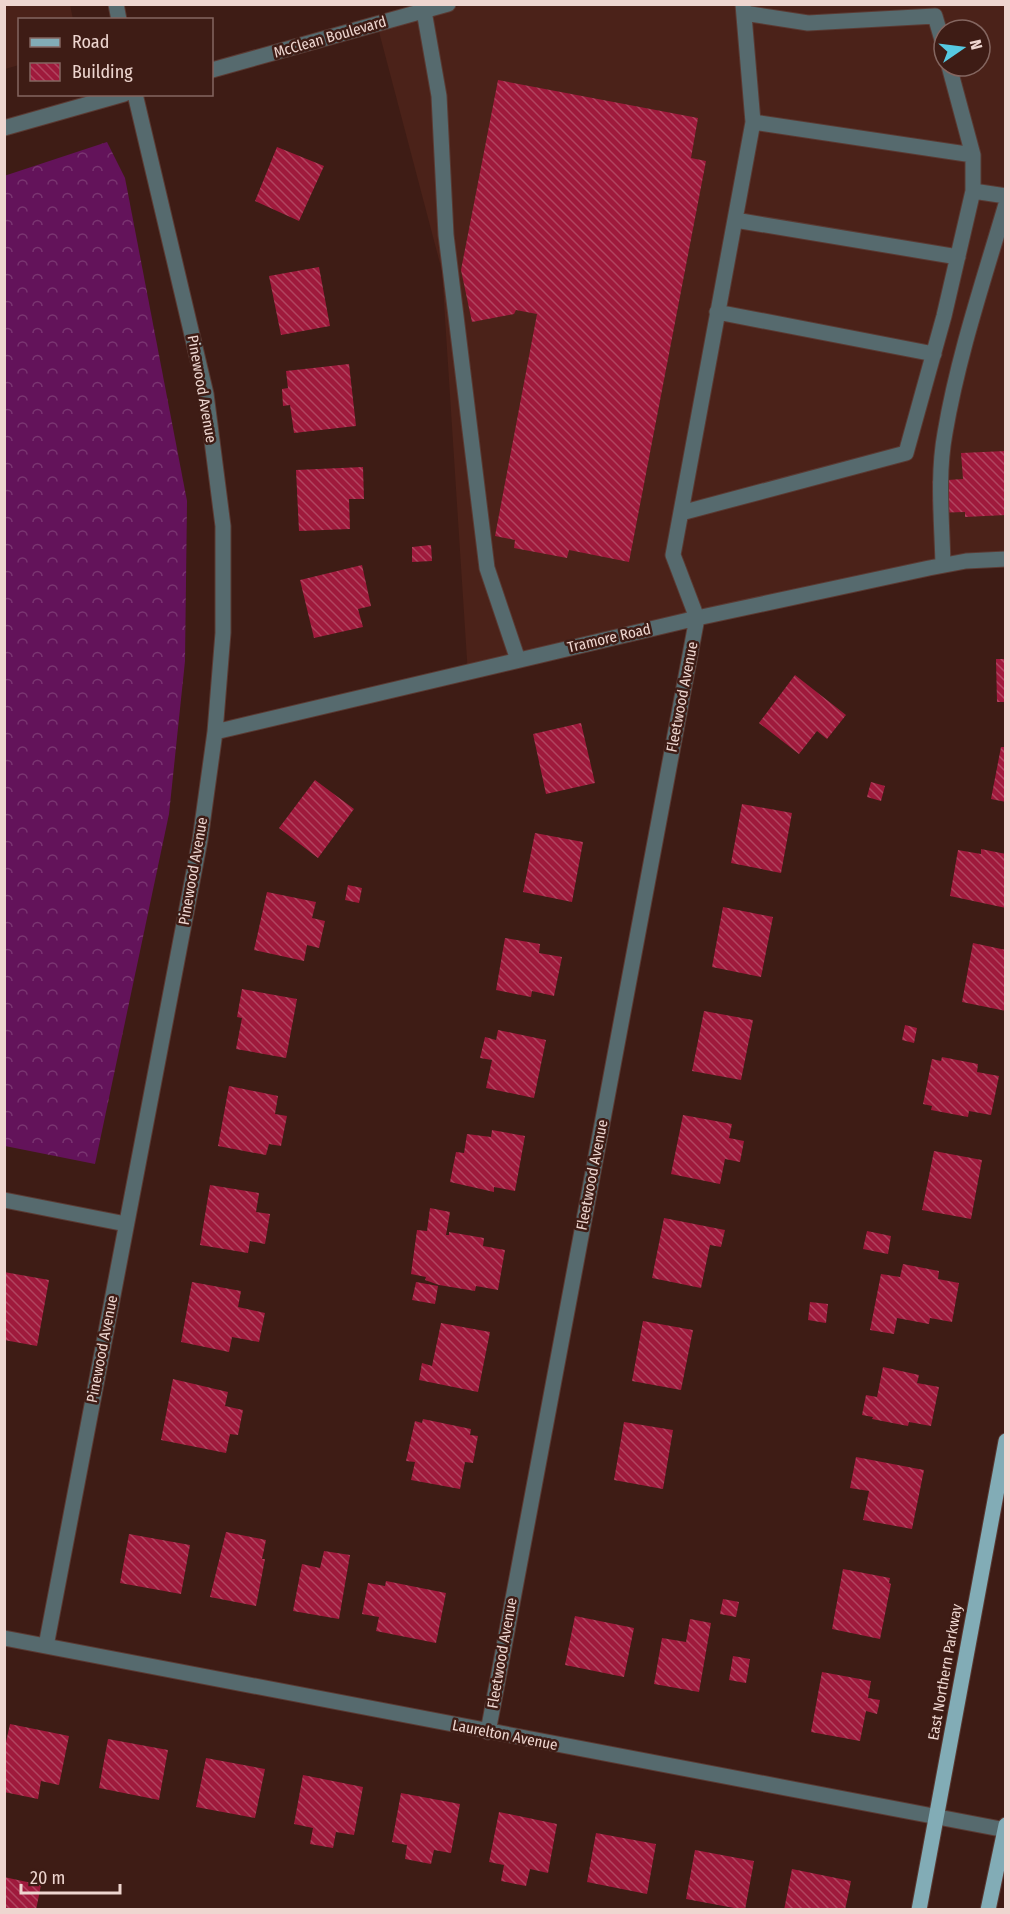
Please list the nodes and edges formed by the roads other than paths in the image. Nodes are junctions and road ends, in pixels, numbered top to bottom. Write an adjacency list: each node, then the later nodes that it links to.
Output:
1 (448, 4): 3 (street, McClean Boulevard)
2 (743, 8): 4 (street); 9 (street)
3 (424, 11): 5 (street, McClean Boulevard); 23 (street)
4 (936, 18)
5 (213, 70)
6 (952, 78): 11 (street)
7 (117, 96): 10 (street)
8 (135, 96): 24 (street, Pinewood Avenue)
9 (753, 122): 11 (street); 15 (street)
10 (4, 128)
11 (973, 155): 12 (street)
12 (974, 191): 13 (street); 16 (street)
13 (1005, 196)
14 (1005, 204): 21 (street)
15 (735, 220): 16 (street); 17 (street)
16 (958, 257): 18 (street)
17 (717, 312): 18 (street); 19 (street)
18 (934, 354): 19 (street)
19 (681, 513): 22 (street)
20 (1005, 559): 21 (street, Tramore Road)
21 (943, 565): 22 (street, Tramore Road)
22 (697, 618): 23 (street, Tramore Road); 30 (street, Fleetwood Avenue)
23 (518, 660): 24 (street, Tramore Road)
24 (215, 732): 26 (street, Pinewood Avenue)
25 (4, 1200): 26 (street)
26 (126, 1224): 29 (street, Pinewood Avenue)
27 (1005, 1441): 31 (main road, East Northern Parkway)
28 (4, 1638): 29 (street, Laurelton Avenue)
29 (46, 1646): 30 (street, Laurelton Avenue)
30 (488, 1732): 31 (street, Laurelton Avenue)
31 (938, 1815): 32 (street, Laurelton Avenue); 33 (main road, East Northern Parkway)
32 (1005, 1828): 34 (main road)
33 (919, 1910)
34 (988, 1910)

